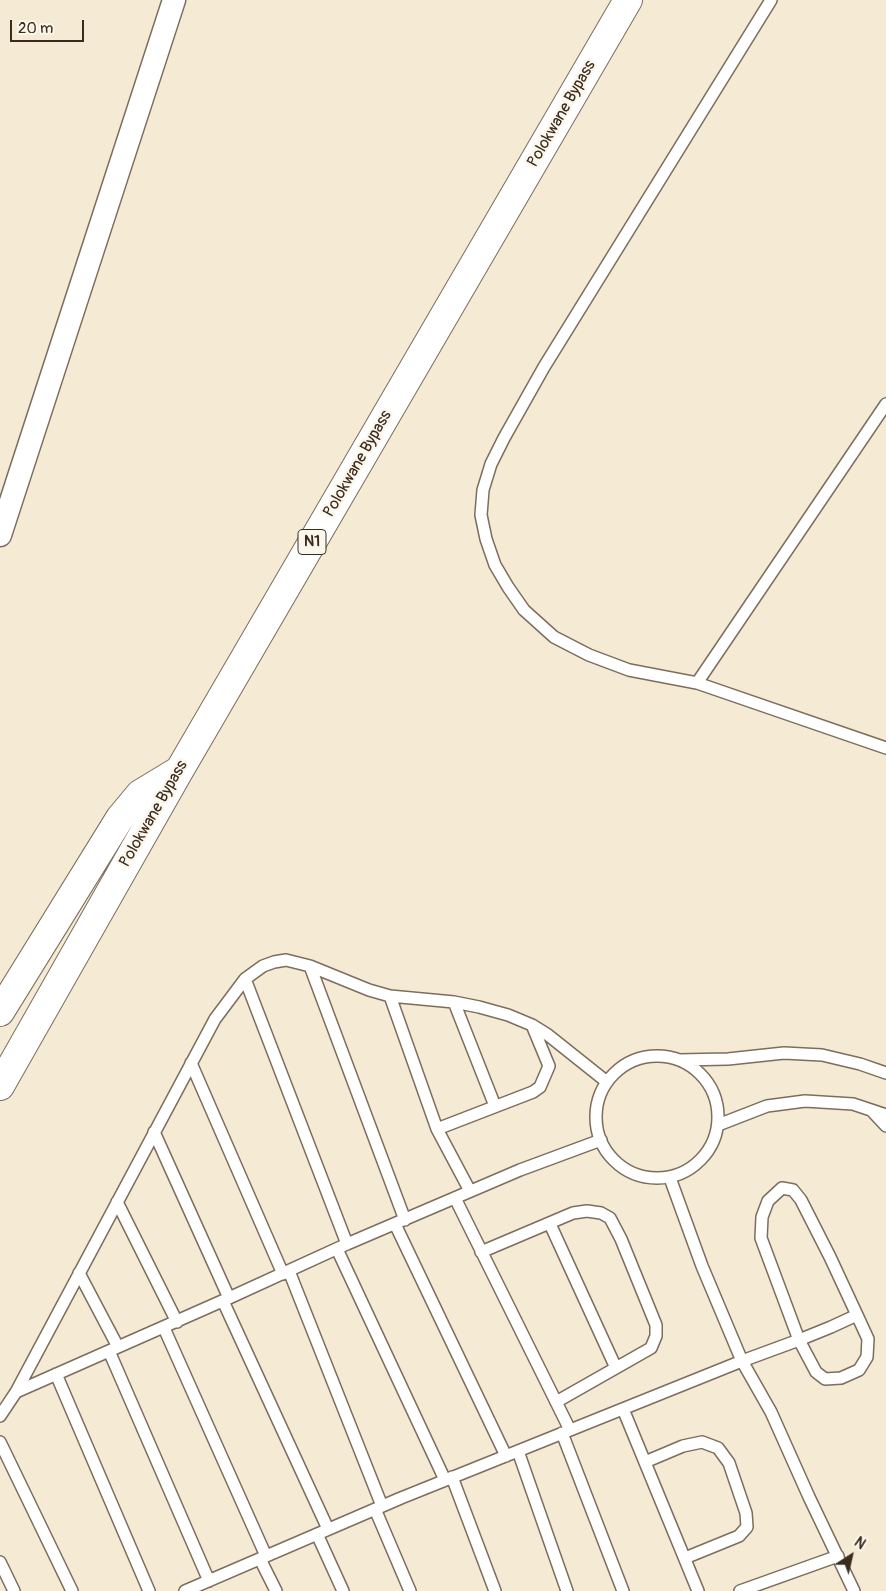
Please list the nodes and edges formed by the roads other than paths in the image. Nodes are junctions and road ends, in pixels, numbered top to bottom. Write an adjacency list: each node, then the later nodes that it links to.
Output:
1 (174, 0): 5 (street)
2 (628, 0): 8 (highway, Polokwane Bypass / N1)
3 (771, 0): 6 (lane)
4 (886, 404): 6 (lane)
5 (0, 535)
6 (697, 683): 7 (lane)
7 (886, 748)
8 (179, 770): 13 (highway); 19 (highway, Polokwane Bypass / N1)
9 (310, 966): 10 (lane); 11 (lane); 32 (lane)
10 (245, 979): 16 (lane); 34 (lane)
11 (390, 996): 12 (lane); 25 (lane)
12 (454, 1002): 14 (lane); 20 (lane)
13 (0, 1012)
14 (532, 1025): 18 (lane); 20 (lane)
15 (679, 1060): 17 (lane); 18 (lane); 23 (lane)
16 (191, 1063): 26 (lane); 37 (lane)
17 (886, 1073)
18 (607, 1082): 27 (lane)
19 (1, 1084)
20 (495, 1106): 25 (lane)
21 (872, 1111): 22 (lane); 23 (lane); 24 (lane)
22 (886, 1115)
23 (718, 1125): 28 (lane)
24 (886, 1126)
25 (436, 1129): 29 (lane)
26 (154, 1132): 31 (lane); 38 (lane)
27 (601, 1140): 28 (lane); 29 (lane)
28 (670, 1178): 44 (lane)
29 (470, 1191): 30 (lane)
30 (455, 1198): 32 (lane); 35 (lane)
31 (117, 1202): 36 (lane); 40 (lane)
32 (400, 1222): 34 (lane); 54 (lane)
33 (550, 1224): 35 (lane); 45 (lane); 45 (lane)
34 (342, 1246): 37 (lane); 56 (lane)
35 (481, 1252): 48 (lane)
36 (79, 1273): 43 (lane); 47 (lane)
37 (286, 1273): 38 (lane); 57 (lane)
38 (226, 1300): 40 (lane); 58 (lane)
39 (857, 1315): 42 (lane); 42 (lane); 42 (lane)
40 (177, 1322): 41 (lane)
41 (164, 1328): 43 (lane); 61 (lane)
42 (799, 1340): 44 (lane)
43 (113, 1349): 46 (lane); 64 (lane)
44 (742, 1362): 49 (lane); 60 (lane)
45 (616, 1368): 48 (lane)
46 (56, 1374): 47 (lane); 67 (lane)
47 (16, 1392): 50 (lane)
48 (556, 1402): 51 (lane)
49 (623, 1409): 51 (lane); 55 (lane)
50 (0, 1416)
51 (566, 1432): 53 (lane); 74 (lane)
52 (0, 1442): 66 (lane)
53 (518, 1451): 54 (lane); 73 (lane)
54 (506, 1456): 56 (lane)
55 (645, 1462): 62 (lane); 62 (lane)
56 (449, 1478): 57 (lane); 72 (lane)
57 (378, 1507): 58 (lane); 71 (lane)
58 (328, 1529): 59 (lane)
59 (317, 1534): 61 (lane); 70 (lane)
60 (838, 1556): 76 (lane); 77 (lane)
61 (263, 1557): 64 (lane); 69 (lane)
62 (685, 1558): 75 (lane)
63 (0, 1562): 65 (lane)
64 (205, 1585): 68 (lane)
65 (14, 1591)
66 (72, 1591)
67 (149, 1591)
68 (184, 1591)
69 (276, 1591)
70 (343, 1591)
71 (410, 1591)
72 (495, 1591)
73 (567, 1591)
74 (623, 1591)
75 (698, 1591)
76 (740, 1591)
77 (854, 1591)

